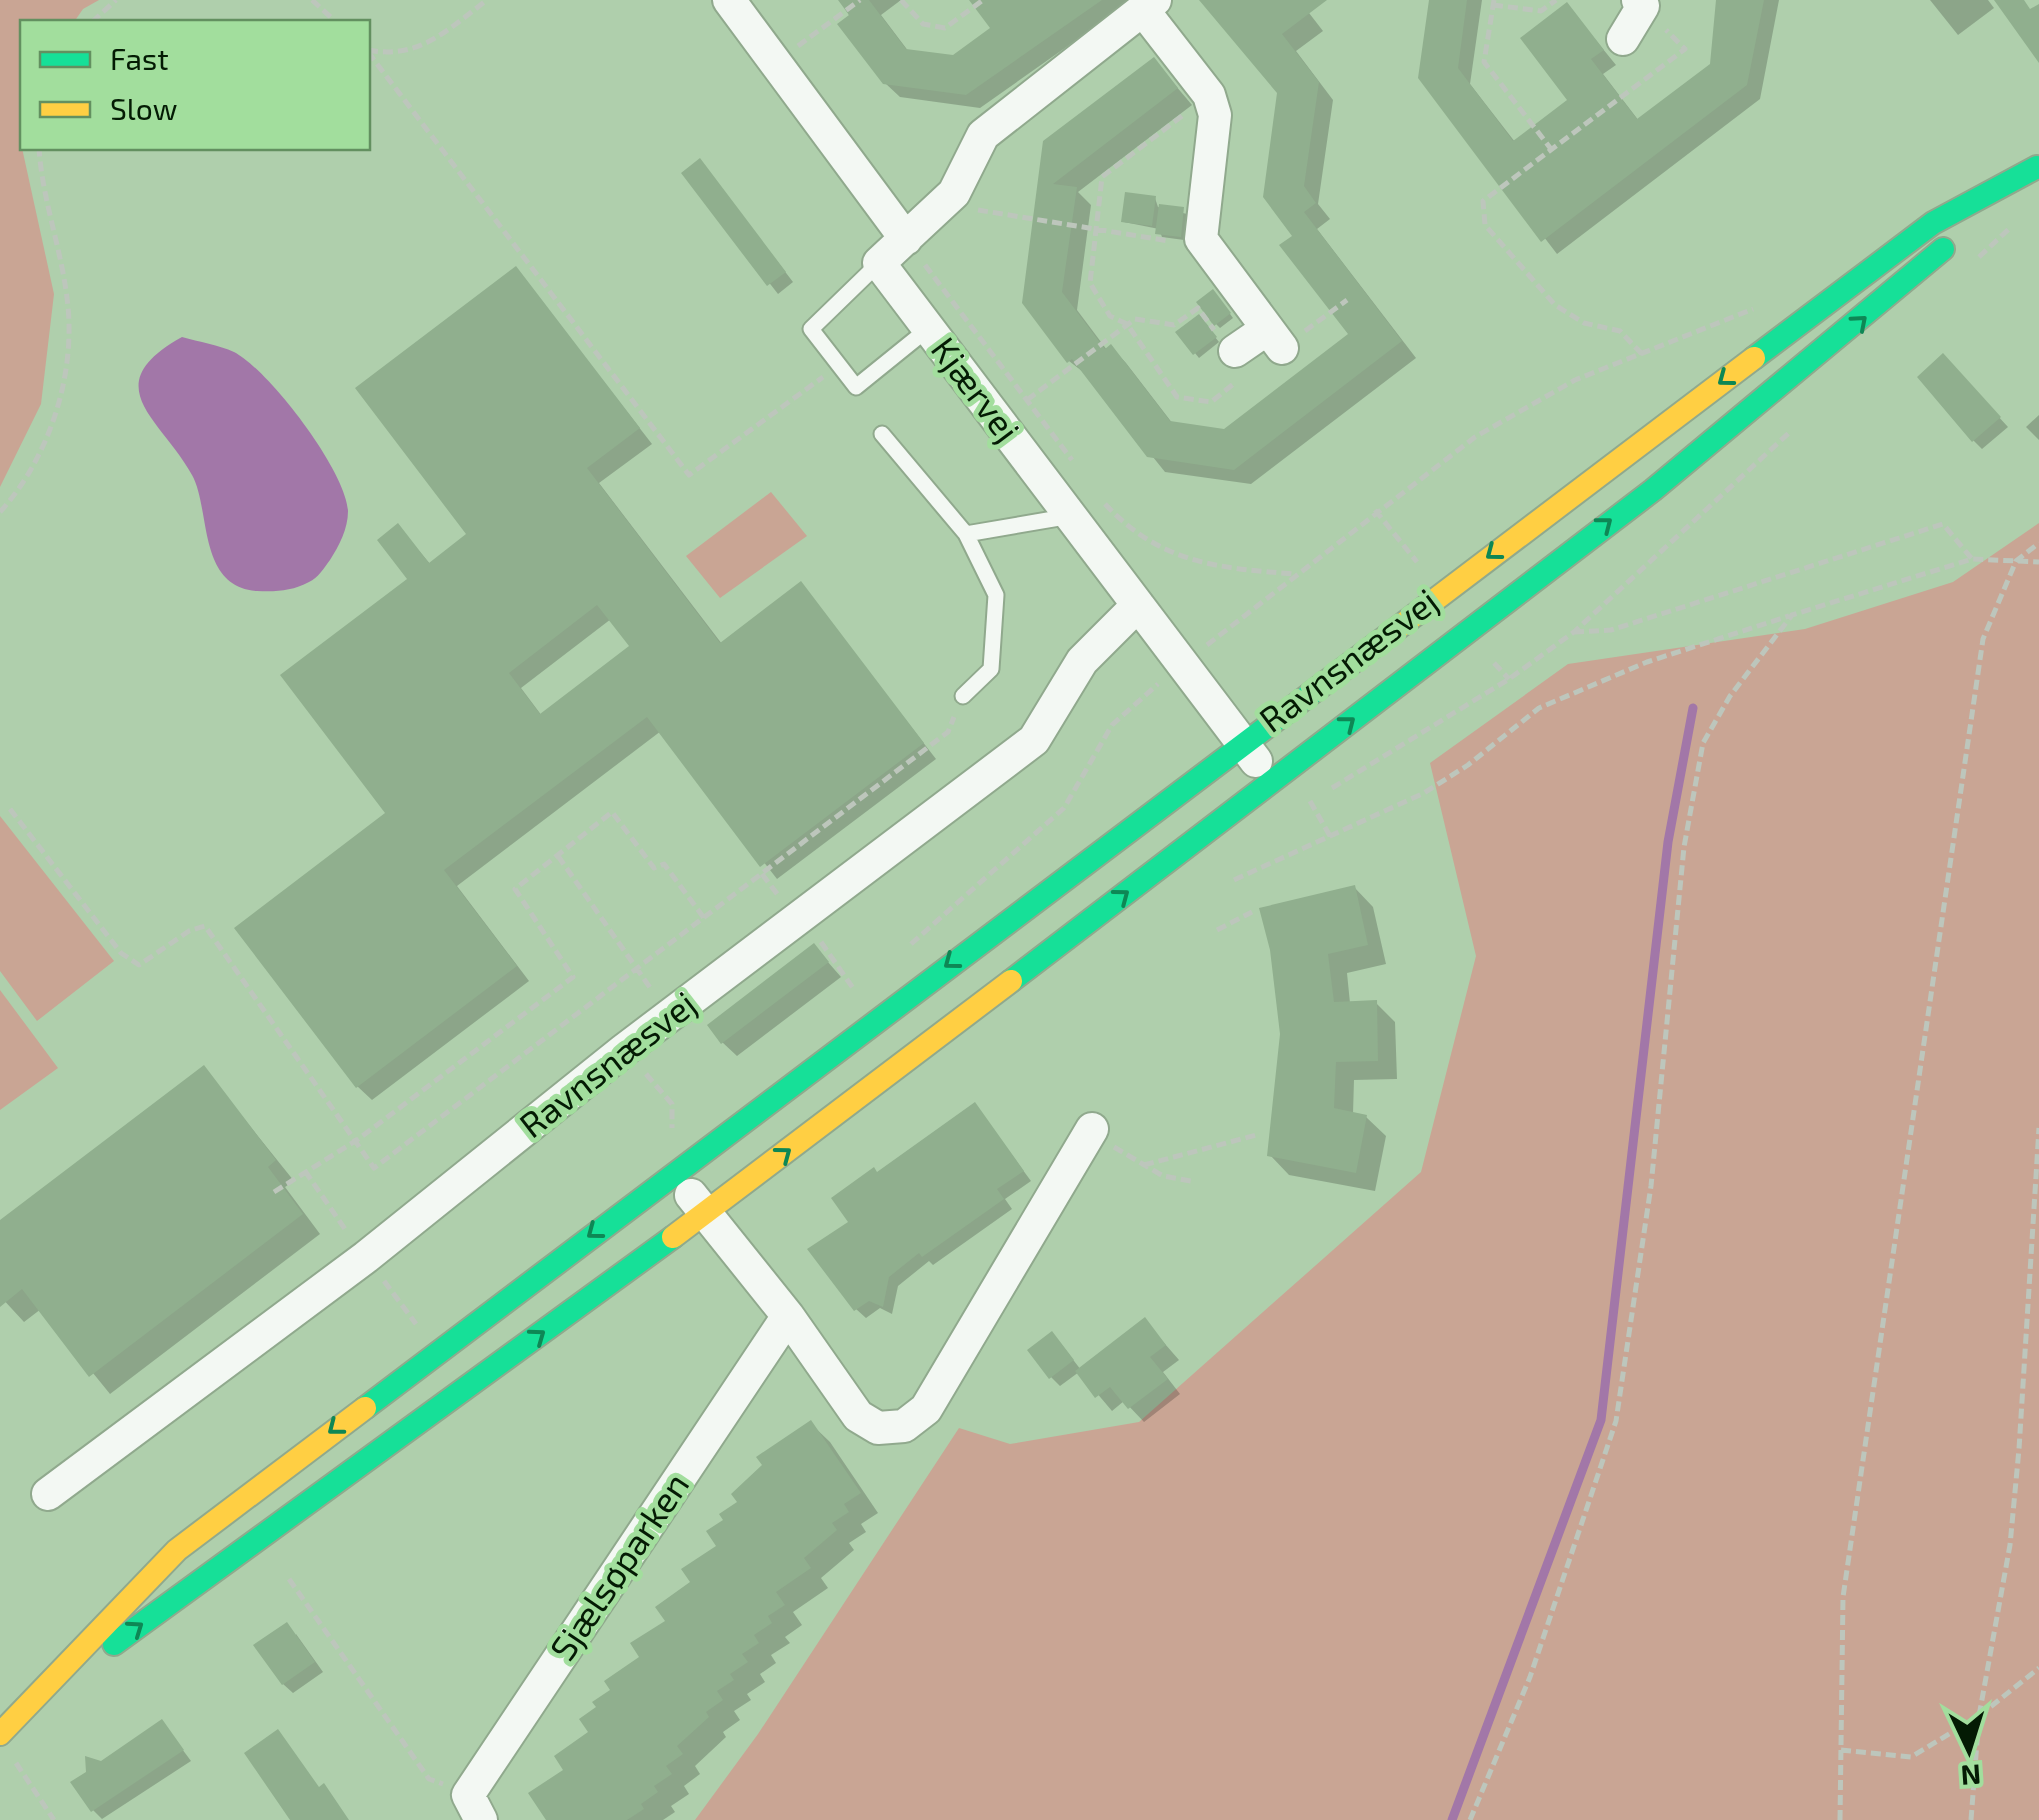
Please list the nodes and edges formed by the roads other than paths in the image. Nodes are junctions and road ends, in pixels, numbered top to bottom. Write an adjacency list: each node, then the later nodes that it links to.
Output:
1 (729, 0): 6 (street)
2 (1640, 3): 4 (street)
3 (1149, 5): 6 (street); 9 (street)
4 (1624, 40)
5 (2038, 166): 15 (main road, Ravnsnæsvej, one-way to 15); 16 (main road, Ravnsnæsvej, one-way to 5)
6 (906, 239): 7 (street)
7 (880, 264): 8 (street, Kjærvej); 8 (lane)
8 (929, 328): 11 (street, Kjærvej)
9 (1237, 366)
10 (882, 434): 12 (lane)
11 (1072, 516): 12 (lane); 13 (street, Kjærvej)
12 (966, 534): 14 (lane)
13 (1138, 606): 15 (street, Kjærvej); 21 (street, Ravnsnæsvej)
14 (962, 696)
15 (1242, 742): 16 (street, Kjærvej); 18 (main road, Ravnsnæsvej, one-way to 18)
16 (1271, 783): 19 (main road, Ravnsnæsvej, one-way to 16)
17 (1091, 1131): 20 (street)
18 (672, 1174): 19 (street); 22 (main road, Ravnsnæsvej, one-way to 22)
19 (706, 1213): 20 (street); 22 (main road, Ravnsnæsvej, one-way to 19)
20 (788, 1316): 24 (street, Sjælsøparken)
21 (48, 1494)
22 (27, 1704): 23 (main road, Ravnsnæsvej)
23 (4, 1743)
24 (474, 1807)

